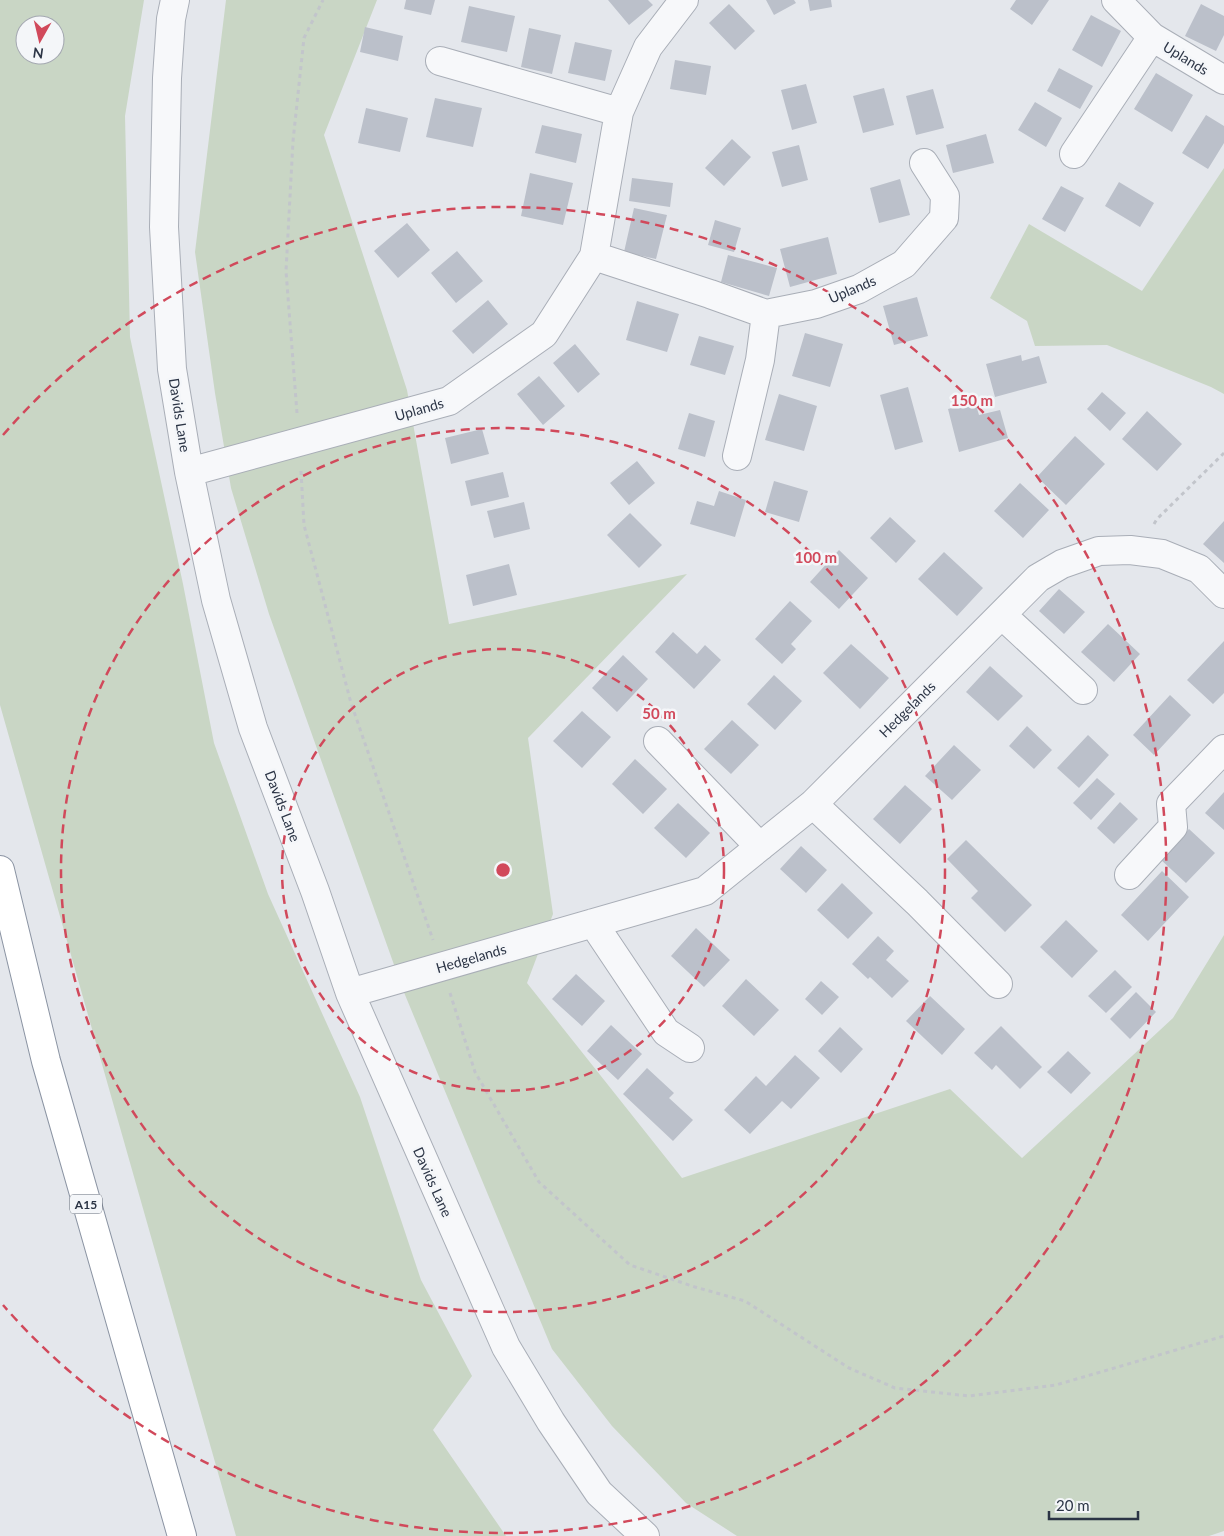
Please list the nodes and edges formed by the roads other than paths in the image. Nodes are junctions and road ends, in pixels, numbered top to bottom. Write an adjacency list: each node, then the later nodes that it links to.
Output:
1 (175, 0): 13 (street, Davids Lane)
2 (684, 0): 7 (street, Uplands)
3 (1116, 0): 4 (street, Uplands)
4 (1152, 37): 6 (street, Uplands); 8 (street, Uplands)
5 (440, 61): 7 (street)
6 (1223, 78)
7 (618, 112): 10 (street, Uplands)
8 (1074, 154)
9 (924, 163): 11 (street, Uplands)
10 (594, 256): 11 (street); 13 (street, Uplands)
11 (766, 314): 12 (street)
12 (737, 456)
13 (188, 472): 25 (street, Davids Lane)
14 (1224, 594): 15 (street, Hedgelands)
15 (1002, 615): 16 (street); 19 (street, Hedgelands)
16 (1083, 690)
17 (658, 741): 20 (street)
18 (1224, 749): 22 (street)
19 (813, 804): 20 (street, Hedgelands); 24 (street)
20 (760, 847): 23 (street, Hedgelands)
21 (0, 870): 27 (highway, A15)
22 (1128, 875)
23 (593, 923): 25 (street, Hedgelands); 26 (street)
24 (998, 984)
25 (350, 992): 28 (street, Davids Lane)
26 (690, 1048)
27 (182, 1536)
28 (645, 1536)

